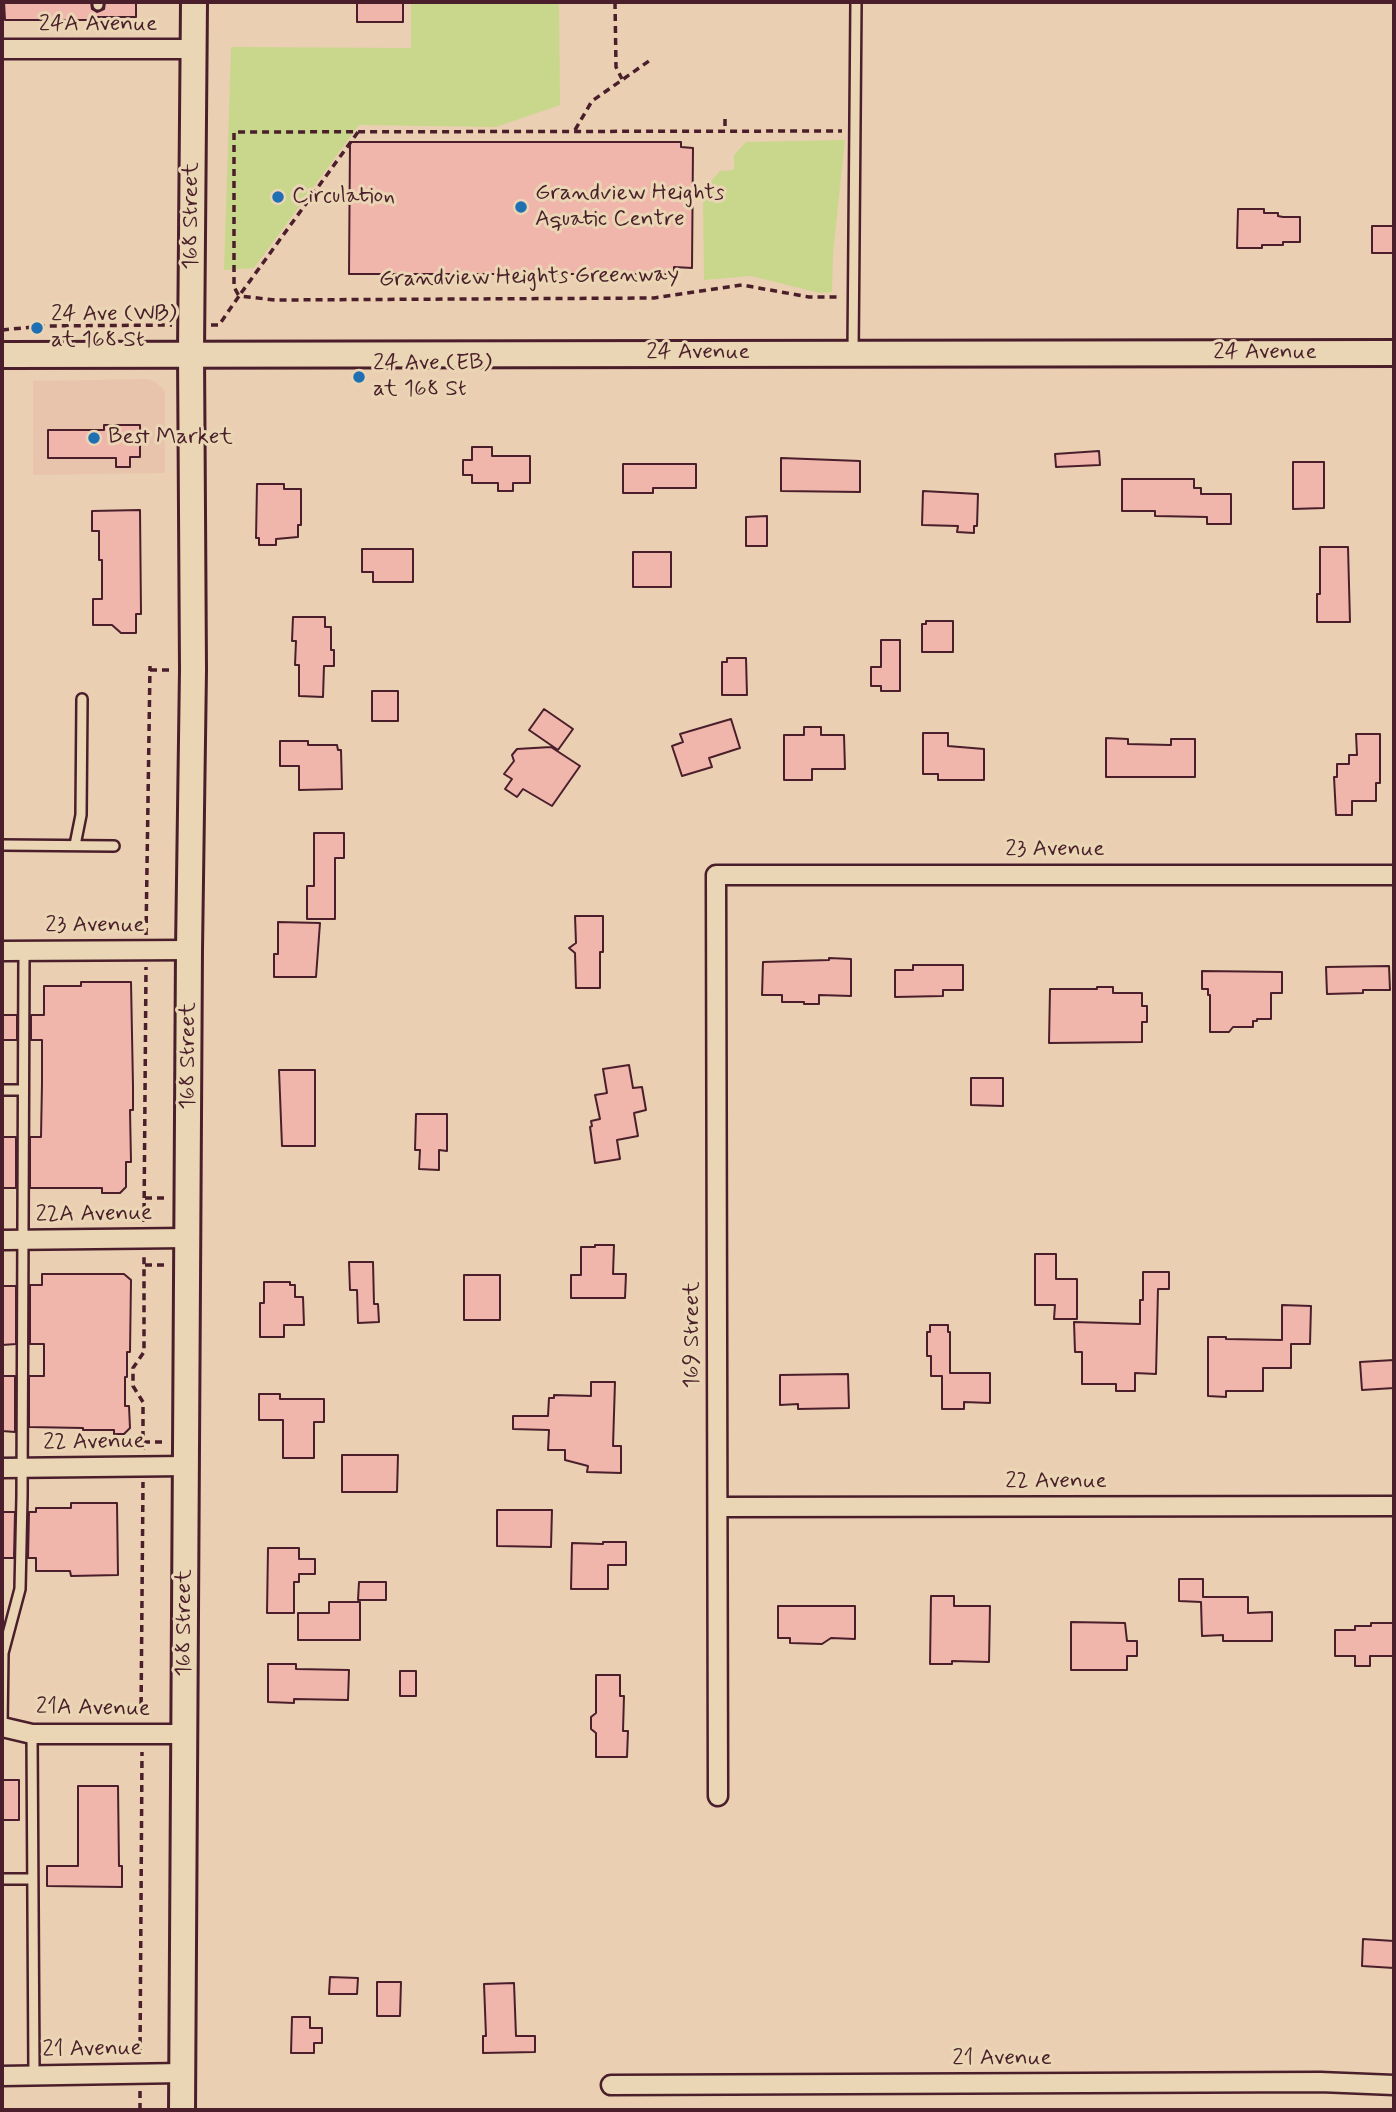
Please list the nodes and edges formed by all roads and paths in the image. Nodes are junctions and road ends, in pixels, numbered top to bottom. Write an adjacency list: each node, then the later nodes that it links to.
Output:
1 (194, 2): 5 (main road, 168 Street)
2 (615, 2): 7 (path)
3 (856, 2): 11 (lane)
4 (2, 49): 5 (street, 24A Avenue)
5 (194, 49): 20 (main road, 168 Street)
6 (649, 61): 7 (path)
7 (622, 80): 9 (path)
8 (725, 118): 10 (path)
9 (575, 131): 10 (path); 12 (path)
10 (725, 131): 11 (path)
11 (855, 131): 14 (lane)
12 (358, 132): 13 (path); 13 (path)
13 (239, 296): 14 (path, Grandview Heights Greenway); 16 (path)
14 (853, 297): 19 (lane)
15 (164, 325): 17 (path)
16 (219, 325)
17 (2, 330)
18 (1394, 352): 19 (main road, 24 Avenue)
19 (853, 353): 20 (main road, 24 Avenue)
20 (191, 354): 21 (main road, 24 Avenue); 30 (main road, 168 Street)
21 (2, 355)
22 (150, 666): 29 (path)
23 (82, 699): 25 (lane)
24 (2, 845): 25 (lane)
25 (75, 845): 26 (lane)
26 (114, 846)
27 (716, 875): 28 (street, 23 Avenue); 47 (street, 169 Street)
28 (1394, 875)
29 (146, 942)
30 (189, 950): 32 (street, 23 Avenue); 37 (main road, 168 Street)
31 (2, 951): 32 (street, 23 Avenue)
32 (24, 951): 35 (lane)
33 (146, 959): 36 (path)
34 (2, 1090): 35 (lane)
35 (22, 1090): 39 (lane)
36 (144, 1224)
37 (187, 1238): 39 (street, 22A Avenue); 42 (main road, 168 Street)
38 (2, 1240): 39 (street, 22A Avenue)
39 (22, 1240): 44 (lane)
40 (144, 1247): 41 (path)
41 (143, 1453)
42 (186, 1466): 44 (street, 22 Avenue); 51 (main road, 168 Street)
43 (2, 1468): 44 (street, 22 Avenue)
44 (22, 1468): 49 (lane)
45 (143, 1478): 48 (path)
46 (1394, 1506): 47 (street, 22 Avenue)
47 (718, 1507): 53 (street, 169 Street)
48 (141, 1710)
49 (2, 1727): 50 (street, 21A Avenue)
50 (32, 1734): 51 (street, 21A Avenue); 55 (lane)
51 (185, 1734): 57 (main road, 168 Street)
52 (142, 1754): 56 (path)
53 (718, 1796)
54 (2, 1878): 55 (lane)
55 (32, 1879): 58 (lane)
56 (140, 2056)
57 (182, 2073): 58 (street, 21 Avenue); 64 (main road, 168 Street)
58 (34, 2075): 59 (street, 21 Avenue)
59 (2, 2076)
60 (611, 2085): 61 (street, 21 Avenue)
61 (1394, 2085)
62 (140, 2090): 63 (path)
63 (140, 2110)
64 (182, 2110)

